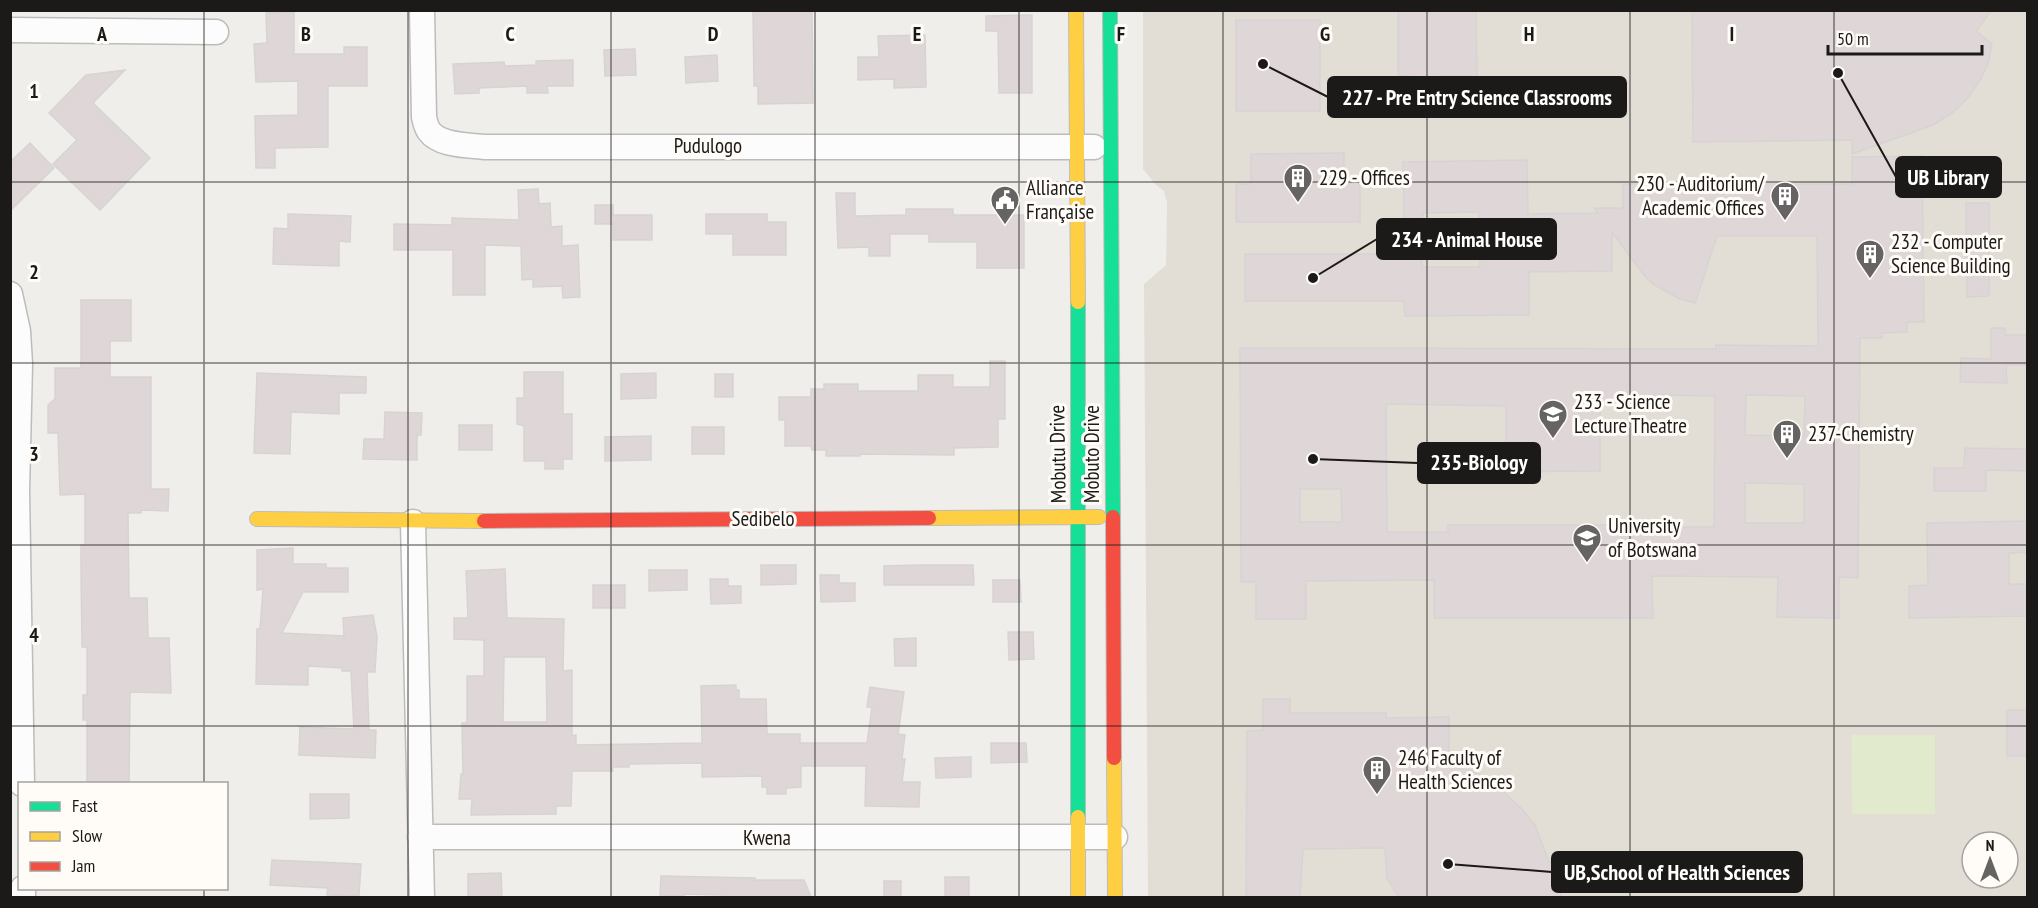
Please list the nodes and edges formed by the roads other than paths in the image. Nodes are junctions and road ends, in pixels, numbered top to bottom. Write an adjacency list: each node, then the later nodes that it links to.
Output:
1 (422, 10): 6 (street, Pudulogo)
2 (1076, 10): 6 (main road, Mobutu Drive)
3 (1110, 10): 7 (main road, Mobuto Drive)
4 (10, 30): 5 (street)
5 (216, 32)
6 (1077, 146): 7 (street, Pudulogo); 8 (main road, Mobutu Drive)
7 (1111, 148): 8 (main road, Mobuto Drive)
8 (1094, 206): 11 (main road, Mobutu Drive); 12 (main road, Mobuto Drive)
9 (10, 294): 10 (street)
10 (14, 491): 15 (street)
11 (1079, 516): 12 (main road, Sedibelo); 14 (main road, Sedibelo); 19 (main road, Mobutu Drive)
12 (1113, 517): 18 (main road, Mobuto Drive)
13 (257, 519): 14 (main road, Sedibelo)
14 (413, 522): 17 (street)
15 (16, 757): 16 (street)
16 (22, 782)
17 (420, 837): 19 (street, Kwena); 20 (street)
18 (1115, 837): 19 (street, Kwena); 22 (main road, Mobuto Drive)
19 (1079, 838): 21 (main road, Mobutu Drive)
20 (422, 897)
21 (1078, 897)
22 (1115, 897)

